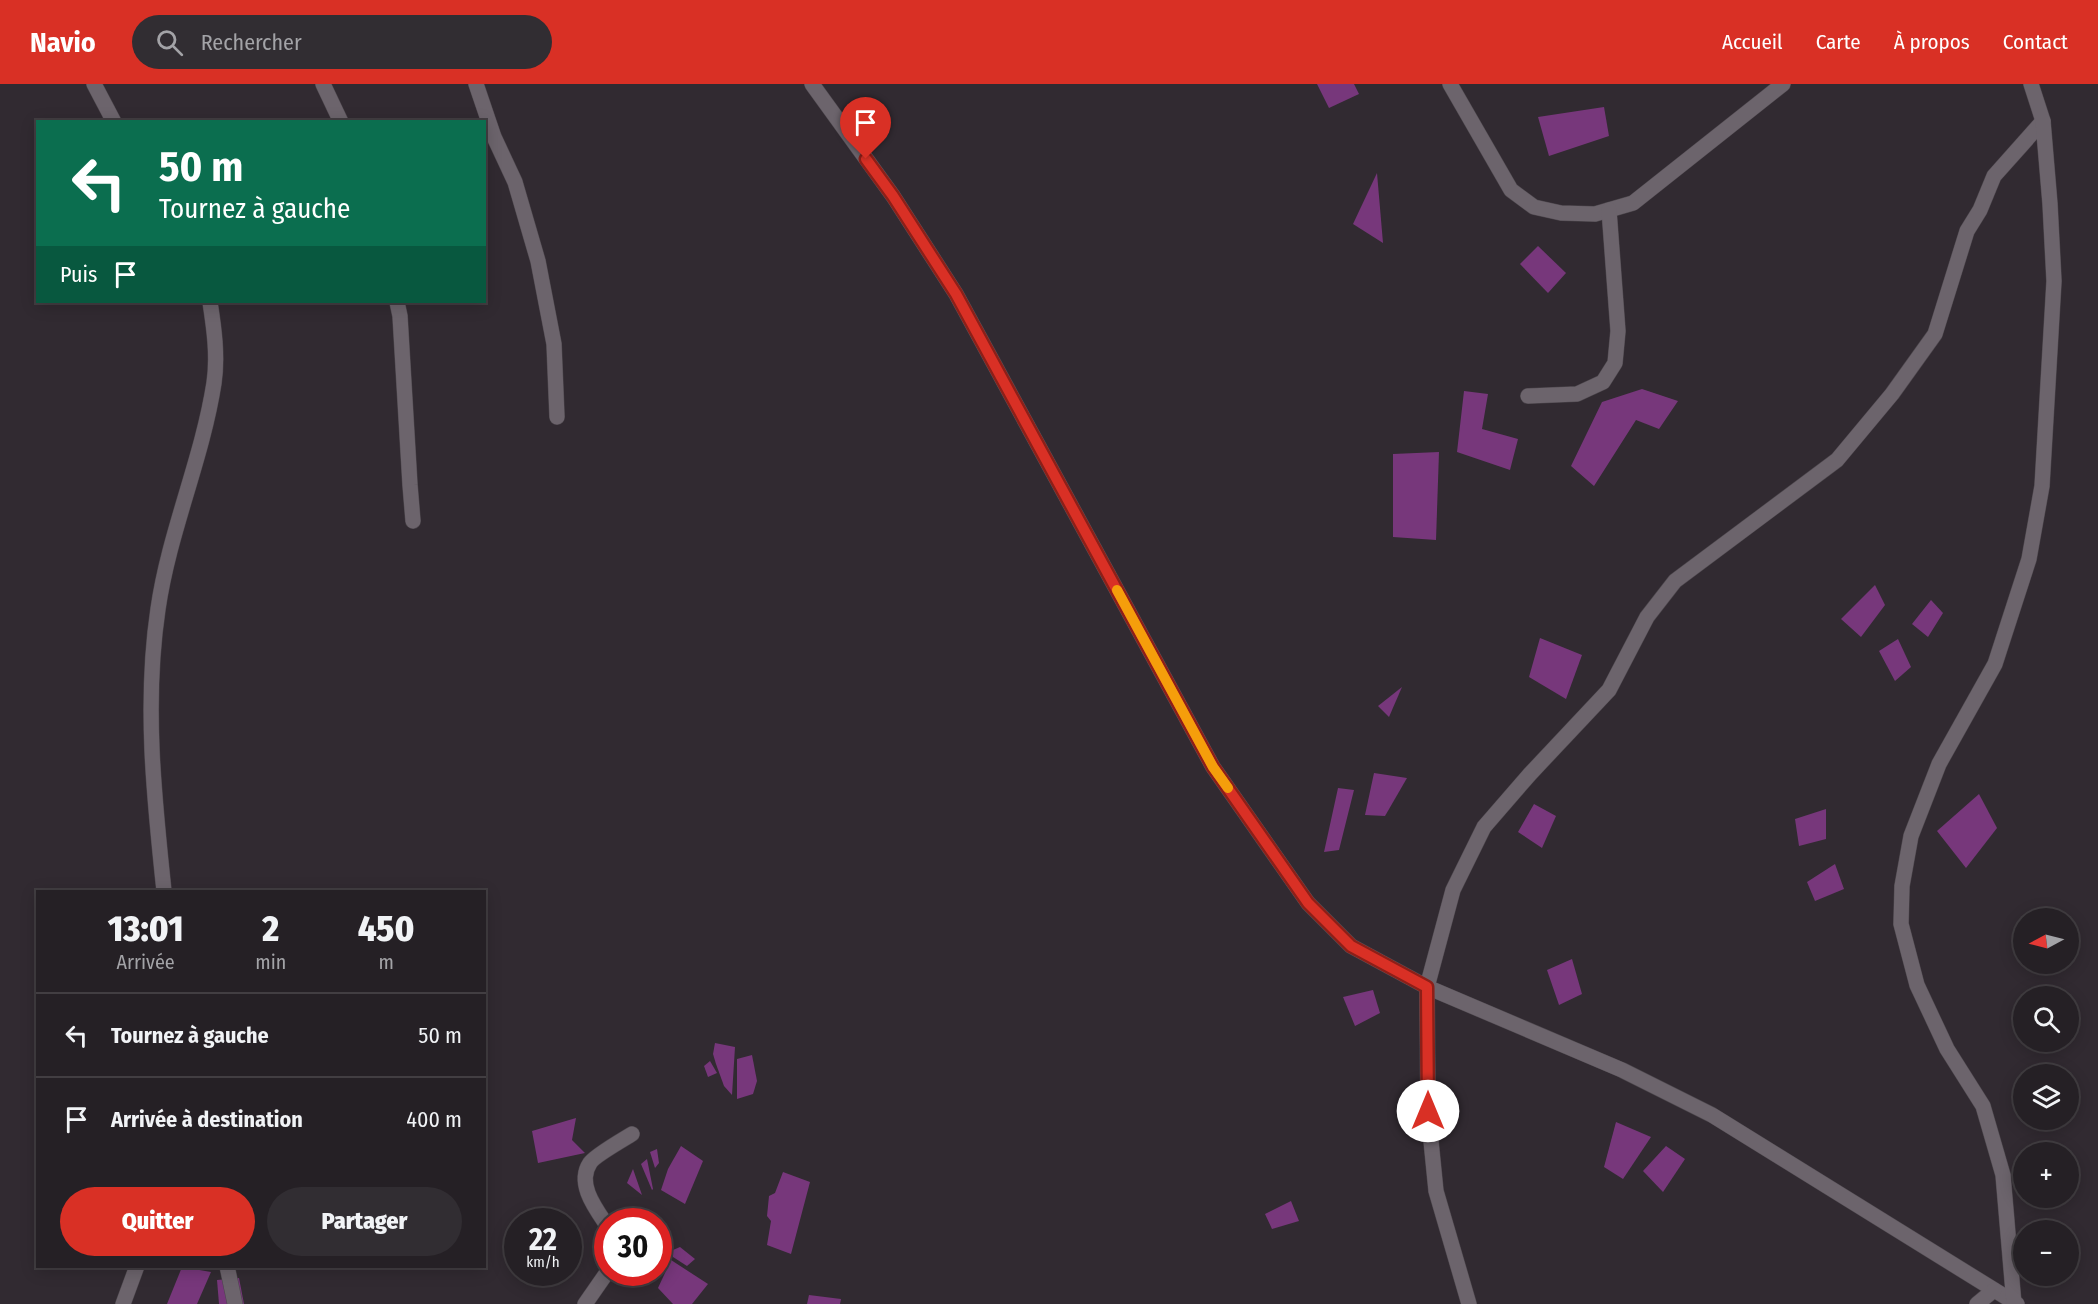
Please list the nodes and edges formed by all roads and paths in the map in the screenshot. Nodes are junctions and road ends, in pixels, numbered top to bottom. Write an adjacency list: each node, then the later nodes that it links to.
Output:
1 (94, 84): 8 (street)
2 (323, 84): 9 (street)
3 (476, 84): 15 (street)
4 (812, 84): 18 (street)
5 (1450, 84): 11 (street)
6 (1784, 84): 11 (street)
7 (2031, 84): 10 (street)
8 (113, 120)
9 (340, 120)
10 (2043, 121): 18 (street); 30 (street)
11 (1609, 210): 14 (street)
12 (210, 303): 17 (street)
13 (397, 303): 16 (street)
14 (1528, 396)
15 (557, 417)
16 (413, 521)
17 (164, 890)
18 (1427, 987): 24 (street); 28 (street)
19 (632, 1134): 20 (street)
20 (596, 1208)
21 (137, 1268): 25 (street)
22 (227, 1268): 26 (street)
23 (598, 1286): 27 (street)
24 (1994, 1290): 29 (street); 30 (street)
25 (123, 1304)
26 (235, 1304)
27 (585, 1304)
28 (1469, 1304)
29 (1977, 1304)
30 (2015, 1304)

